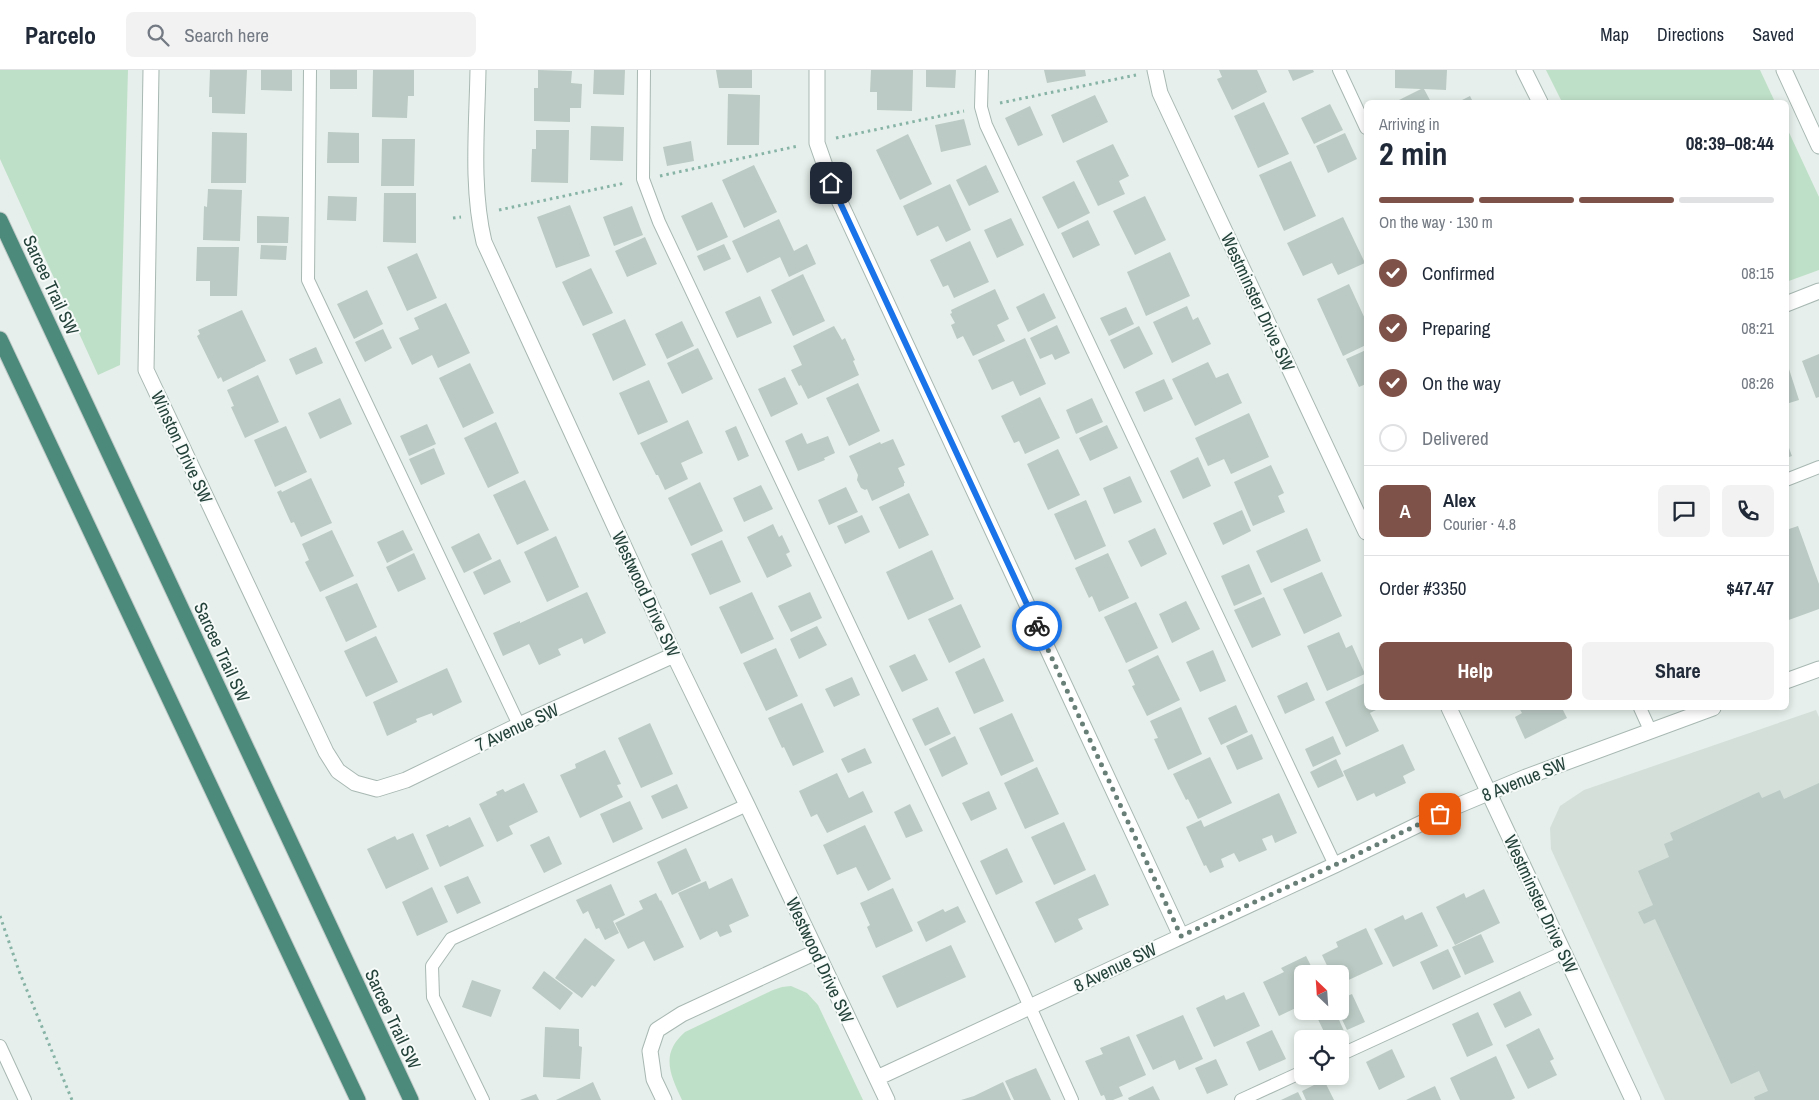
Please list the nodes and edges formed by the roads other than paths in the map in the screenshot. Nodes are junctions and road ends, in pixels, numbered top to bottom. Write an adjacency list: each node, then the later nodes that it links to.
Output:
1 (151, 70): 29 (street, Winston Drive SW)
2 (310, 70): 27 (lane)
3 (478, 70): 21 (street, Westwood Drive SW)
4 (644, 70): 36 (lane)
5 (817, 70): 33 (street)
6 (982, 70): 32 (lane)
7 (1155, 70): 20 (street, Westminster Drive SW)
8 (1339, 70): 12 (lane)
9 (1524, 70): 11 (street)
10 (1784, 70): 13 (street)
11 (1539, 100)
12 (1364, 124)
13 (1819, 146)
14 (0, 220): 43 (highway, Sarcee Trail SW)
15 (1819, 291): 16 (street)
16 (1789, 303)
17 (0, 339): 42 (highway)
18 (1819, 467): 19 (lane)
19 (1789, 479)
20 (1364, 528)
21 (674, 655): 27 (street, 7 Avenue SW); 31 (street, Westwood Drive SW)
22 (1819, 669): 23 (street)
23 (1789, 680)
24 (1450, 710): 30 (street, Westminster Drive SW)
25 (1641, 710): 28 (lane)
26 (1707, 710): 28 (street, 8 Avenue SW)
27 (519, 725): 29 (street, 7 Avenue SW)
28 (1650, 730): 30 (street, 8 Avenue SW)
29 (359, 784)
30 (1489, 792): 32 (street, 8 Avenue SW); 35 (street, Westminster Drive SW)
31 (747, 804): 34 (street, Westwood Drive SW); 44 (lane)
32 (1335, 865): 33 (street, 8 Avenue SW)
33 (1181, 936): 36 (street, 8 Avenue SW)
34 (816, 952): 40 (street, Westwood Drive SW); 45 (street)
35 (1564, 952): 38 (lane); 49 (street, Westminster Drive SW)
36 (1030, 1008): 40 (street, 8 Avenue SW); 47 (lane)
37 (0, 1046): 41 (lane)
38 (1349, 1051)
39 (1294, 1076): 48 (lane)
40 (877, 1078): 46 (street, Westwood Drive SW)
41 (25, 1100)
42 (358, 1100)
43 (411, 1100)
44 (483, 1100)
45 (664, 1100)
46 (887, 1100)
47 (1072, 1100)
48 (1241, 1100)
49 (1632, 1100)

